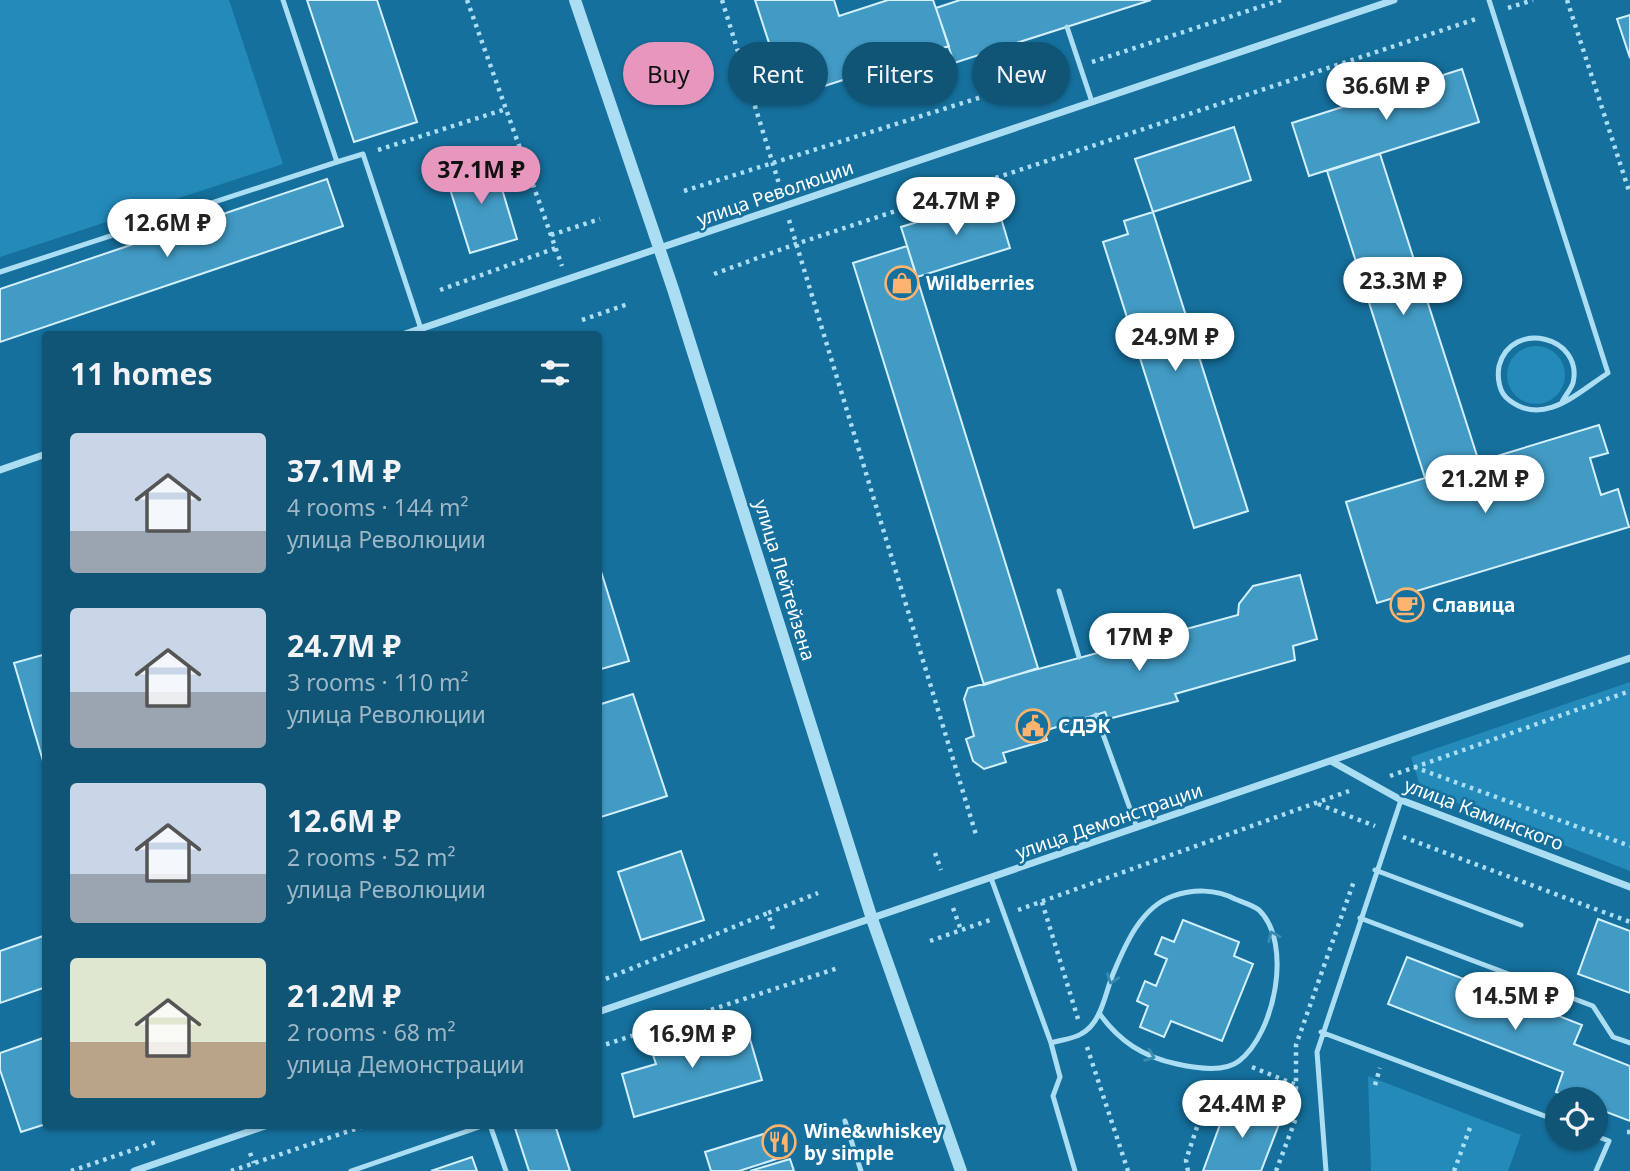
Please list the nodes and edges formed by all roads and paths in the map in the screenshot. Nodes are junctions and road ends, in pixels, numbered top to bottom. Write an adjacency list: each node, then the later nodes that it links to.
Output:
1 (283, 0): 16 (lane)
2 (467, 0): 14 (path)
3 (575, 0): 26 (street, улица Лейтейзена)
4 (722, 0): 17 (path)
5 (1281, 0): 12 (path)
6 (1394, 0): 13 (street, улица Революции)
7 (1489, 0): 10 (lane)
8 (1532, 0): 10 (path)
9 (1567, 0): 19 (path)
10 (1493, 13): 24 (path); 35 (lane)
11 (1067, 27): 12 (lane)
12 (1080, 66): 13 (lane); 17 (path)
13 (1093, 102): 26 (street, улица Революции)
14 (506, 110): 15 (path); 23 (path)
15 (363, 154): 16 (lane); 33 (lane)
16 (337, 162): 28 (lane)
17 (773, 164): 18 (path); 20 (path)
18 (684, 191)
19 (1630, 194)
20 (784, 197)
21 (600, 219): 23 (path)
22 (789, 219): 24 (path)
23 (551, 235): 25 (path)
24 (796, 244): 29 (path); 50 (path)
25 (556, 248): 27 (path); 30 (path)
26 (659, 249): 33 (street, улица Революции); 62 (street, улица Лейтейзена)
27 (563, 268)
28 (0, 272)
29 (713, 274)
30 (440, 290)
31 (628, 304): 32 (path)
32 (582, 320)
33 (421, 329): 34 (street, улица Революции)
34 (415, 331)
35 (1562, 402): 35 (lane)
36 (42, 455): 37 (street)
37 (0, 470)
38 (1059, 592): 39 (lane)
39 (1079, 657)
40 (1630, 658): 43 (street, улица Демонстрации)
41 (1630, 691): 44 (path)
42 (1096, 715): 48 (lane)
43 (1331, 761): 45 (street, улица Каминского); 48 (street, улица Демонстрации)
44 (1414, 767): 45 (path); 51 (path)
45 (1369, 783): 46 (street, улица Каминского); 47 (path)
46 (1401, 800): 49 (lane); 56 (street, улица Каминского)
47 (1317, 803): 49 (path); 60 (path)
48 (1137, 828): 55 (street, улица Демонстрации)
49 (1388, 831): 54 (lane); 63 (path)
50 (977, 838)
51 (1630, 846)
52 (935, 853): 53 (path)
53 (941, 870)
54 (1375, 870): 61 (lane); 64 (lane)
55 (991, 878): 60 (lane); 62 (street, улица Демонстрации)
56 (1630, 887)
57 (818, 893): 59 (path)
58 (953, 906): 66 (path)
59 (768, 913): 65 (path); 69 (path)
60 (1005, 915): 66 (path); 74 (lane)
61 (1360, 918): 73 (lane); 75 (lane)
62 (872, 919): 71 (street, улица Демонстрации); 97 (street, улица Лейтейзена)
63 (1630, 922)
64 (1521, 925)
65 (773, 929)
66 (961, 930): 67 (path)
67 (930, 941)
68 (838, 968): 76 (path)
69 (602, 980)
70 (1310, 1007): 79 (path)
71 (602, 1011)
72 (1099, 1013): 74 (lane); 77 (lane, one-way to 72); 78 (lane, one-way to 78)
73 (1321, 1032): 80 (lane); 101 (lane)
74 (1051, 1043): 98 (lane)
75 (1630, 1043)
76 (602, 1047)
77 (1238, 1062): 78 (lane); 79 (path)
78 (1216, 1068): 99 (path)
79 (1296, 1085): 100 (path)
80 (1545, 1116)
81 (845, 1121): 96 (lane)
82 (1471, 1125): 102 (path)
83 (256, 1129): 92 (street)
84 (355, 1129): 90 (path)
85 (475, 1129): 94 (lane)
86 (489, 1129): 95 (lane)
87 (158, 1142): 91 (path)
88 (1605, 1150): 103 (lane)
89 (250, 1153): 90 (path)
90 (254, 1163): 93 (path)
91 (71, 1171)
92 (134, 1171)
93 (231, 1171)
94 (351, 1171)
95 (506, 1171)
96 (861, 1171)
97 (961, 1171)
98 (1075, 1171)
99 (1188, 1171)
100 (1276, 1171)
101 (1326, 1171)
102 (1454, 1171)
103 (1596, 1171)

